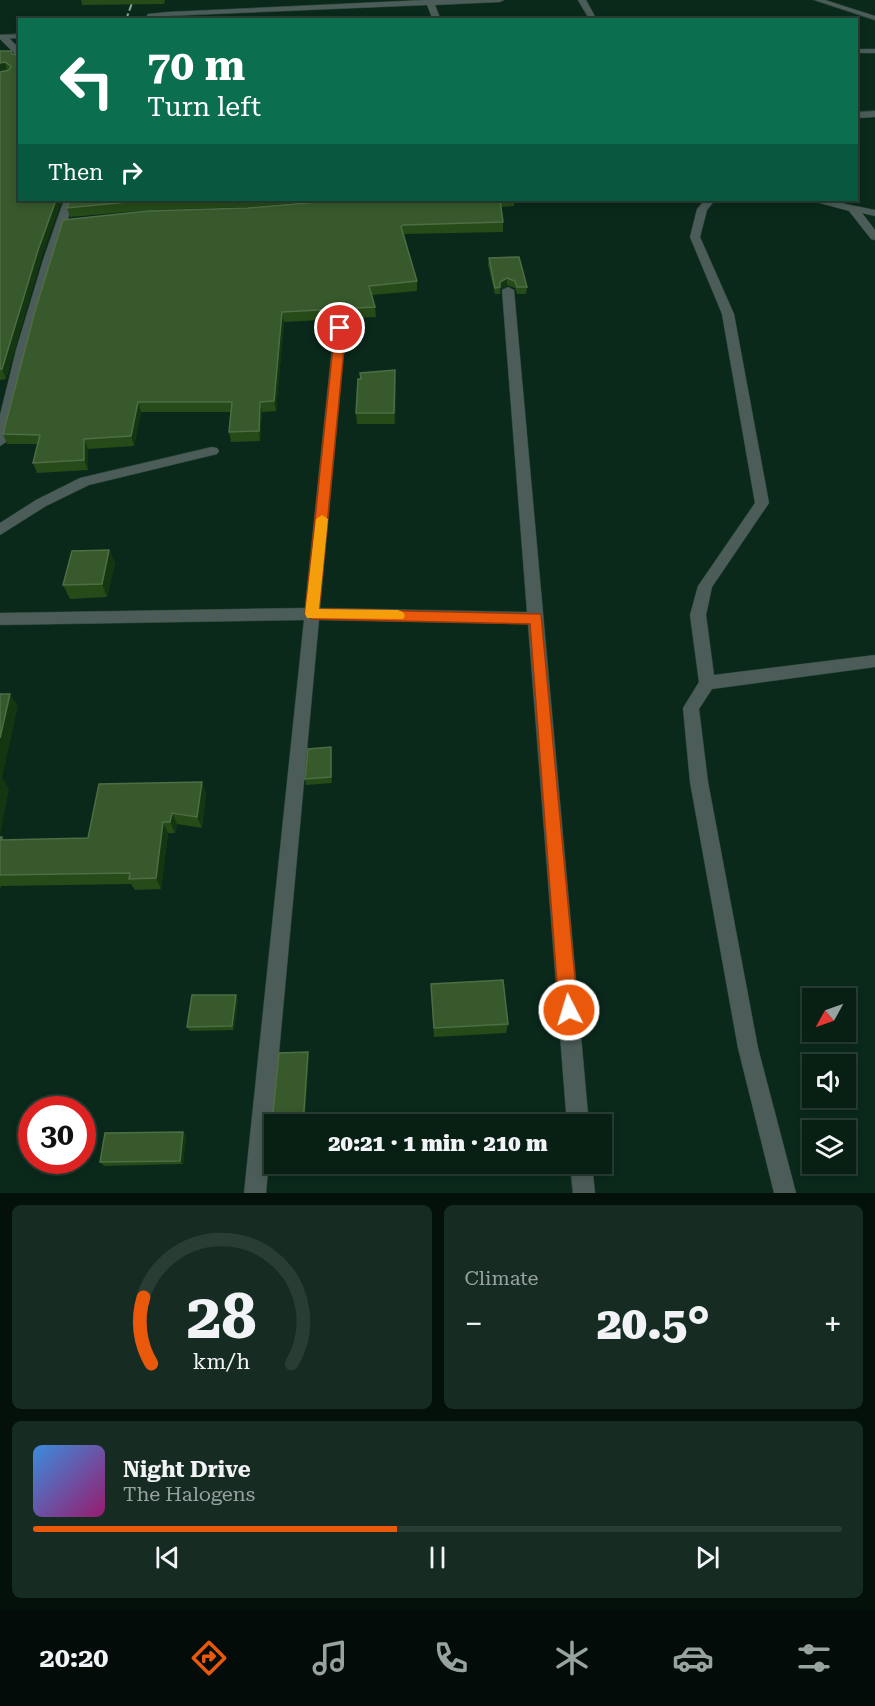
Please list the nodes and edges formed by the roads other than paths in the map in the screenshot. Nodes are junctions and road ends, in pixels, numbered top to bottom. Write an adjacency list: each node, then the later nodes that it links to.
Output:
1 (500, 0): 4 (street)
2 (582, 0): 7 (street)
3 (818, 0): 8 (street)
4 (430, 2): 5 (street); 6 (street)
5 (148, 18)
6 (436, 18)
7 (593, 18)
8 (875, 18)
9 (18, 36): 10 (street)
10 (2, 37): 13 (street)
11 (858, 51): 12 (street)
12 (875, 51)
13 (18, 52)
14 (875, 114): 15 (street)
15 (858, 115)
16 (69, 201): 24 (street)
17 (709, 201): 31 (street)
18 (817, 201): 19 (street)
19 (854, 210): 20 (street); 21 (street)
20 (875, 213)
21 (875, 237)
22 (508, 290): 28 (street)
23 (340, 328): 27 (street)
24 (0, 442)
25 (212, 451): 26 (street)
26 (0, 530)
27 (312, 614): 28 (street); 29 (street); 34 (street)
28 (537, 618): 32 (street)
29 (0, 619)
30 (875, 661): 31 (street)
31 (707, 683): 36 (street)
32 (577, 1114)
33 (582, 1174): 35 (street)
34 (255, 1193)
35 (584, 1193)
36 (785, 1193)

